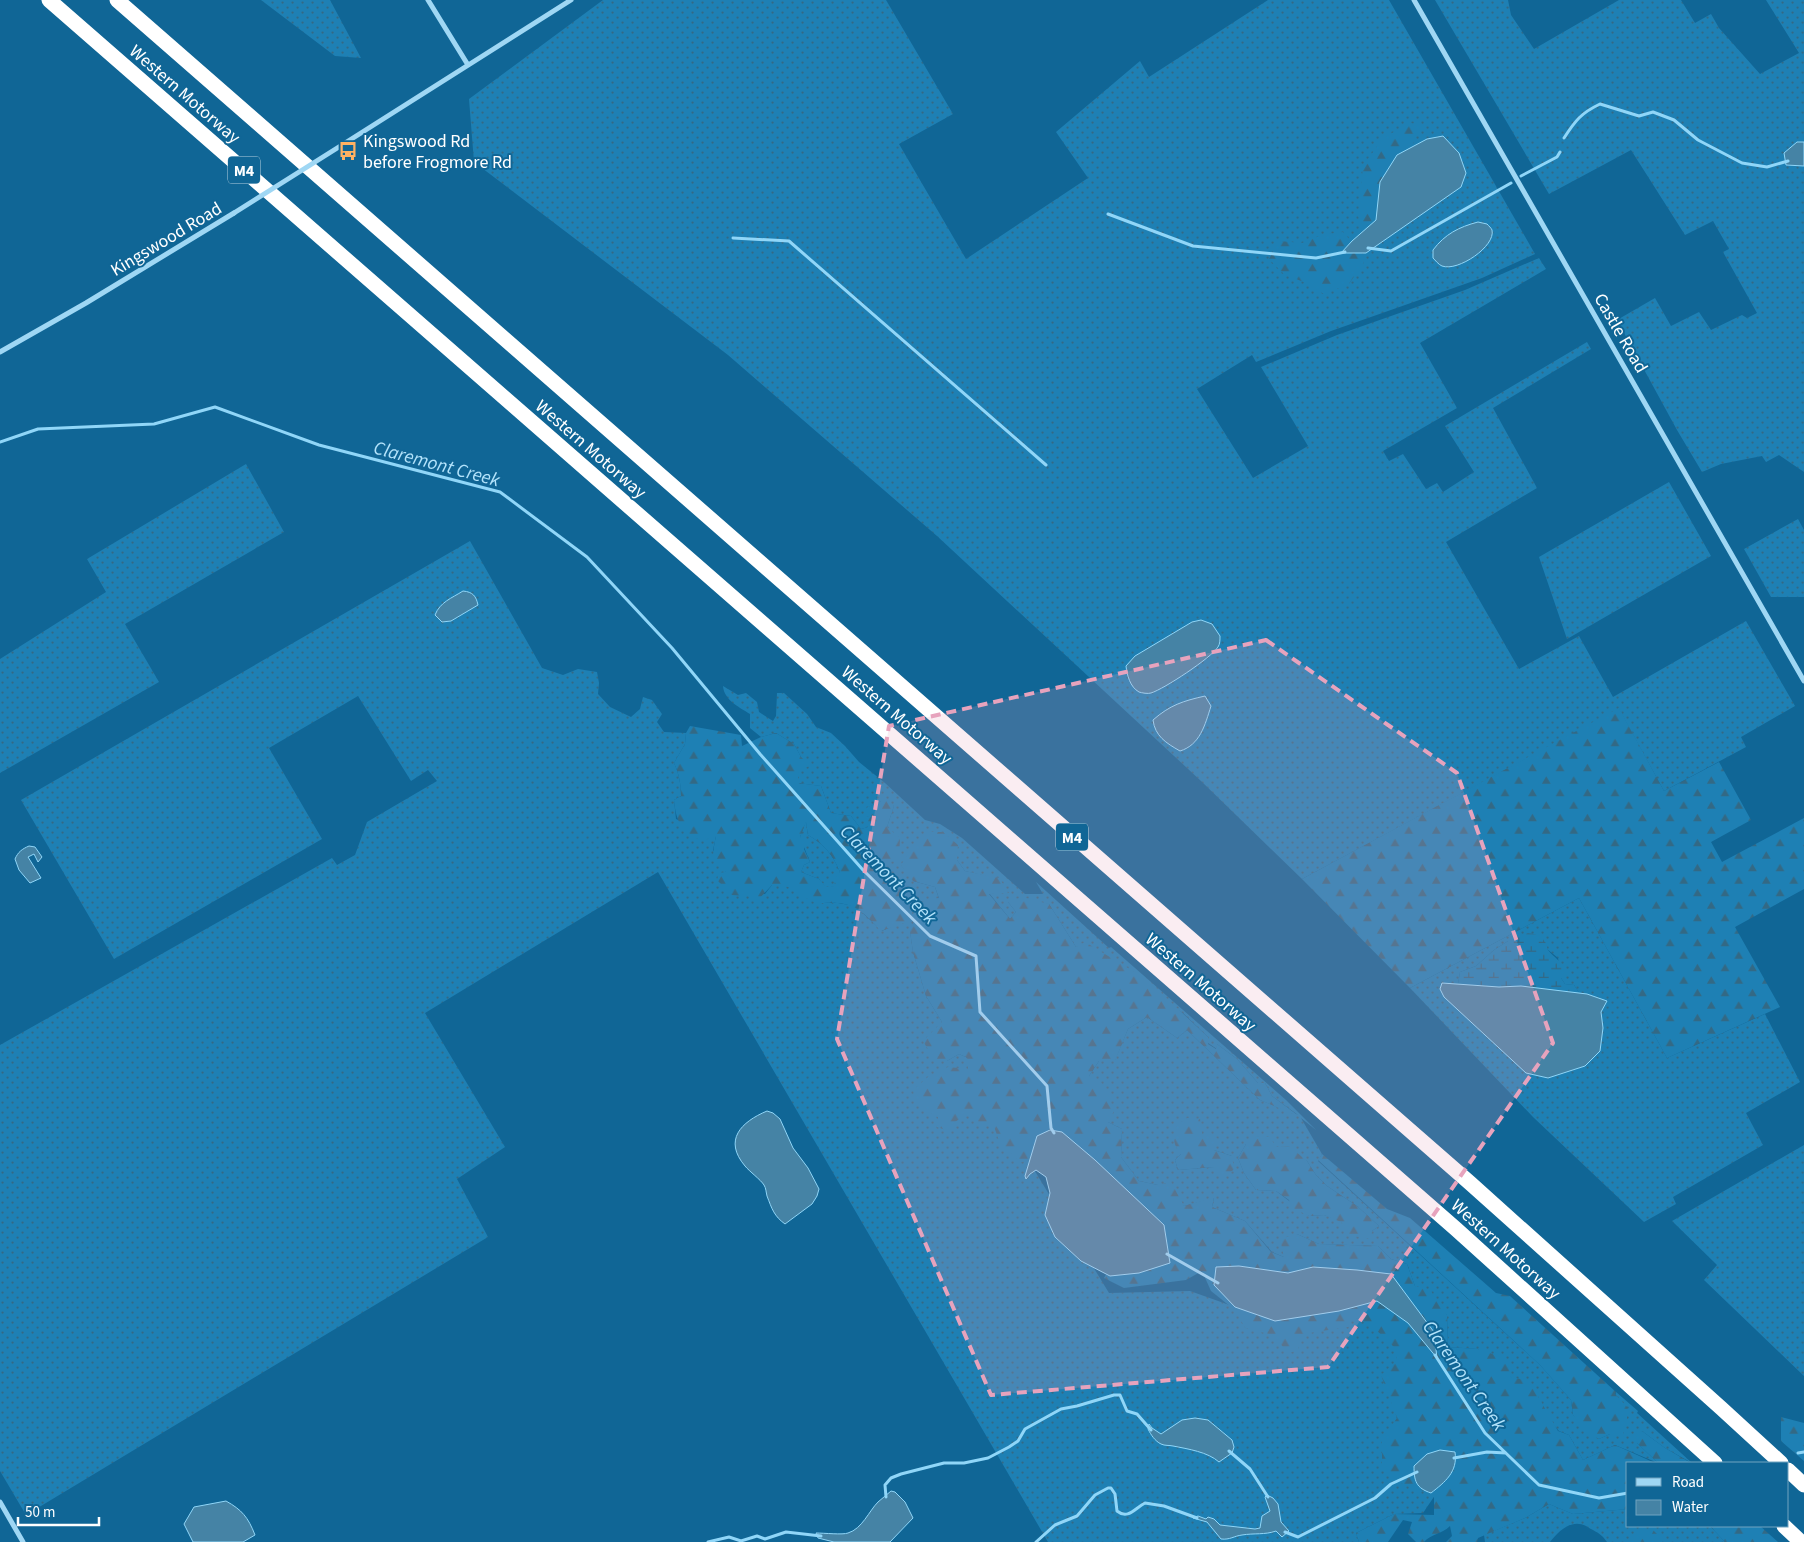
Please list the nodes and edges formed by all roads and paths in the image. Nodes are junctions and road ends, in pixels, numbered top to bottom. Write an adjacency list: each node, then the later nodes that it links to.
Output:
1 (49, 0): 9 (highway, Western Motorway / M4)
2 (117, 0): 10 (highway, Western Motorway / M4)
3 (428, 0): 6 (street)
4 (571, 0): 6 (street, Kingswood Road)
5 (1414, 0): 8 (street, Castle Road)
6 (468, 65): 7 (street, Kingswood Road, bridge)
7 (0, 352)
8 (1804, 681)
9 (1714, 1462)
10 (1779, 1462)
11 (1789, 1471): 12 (highway)
12 (1804, 1485)
13 (0, 1502): 15 (street)
14 (1785, 1527): 16 (highway)
15 (23, 1542)
16 (1801, 1542)

